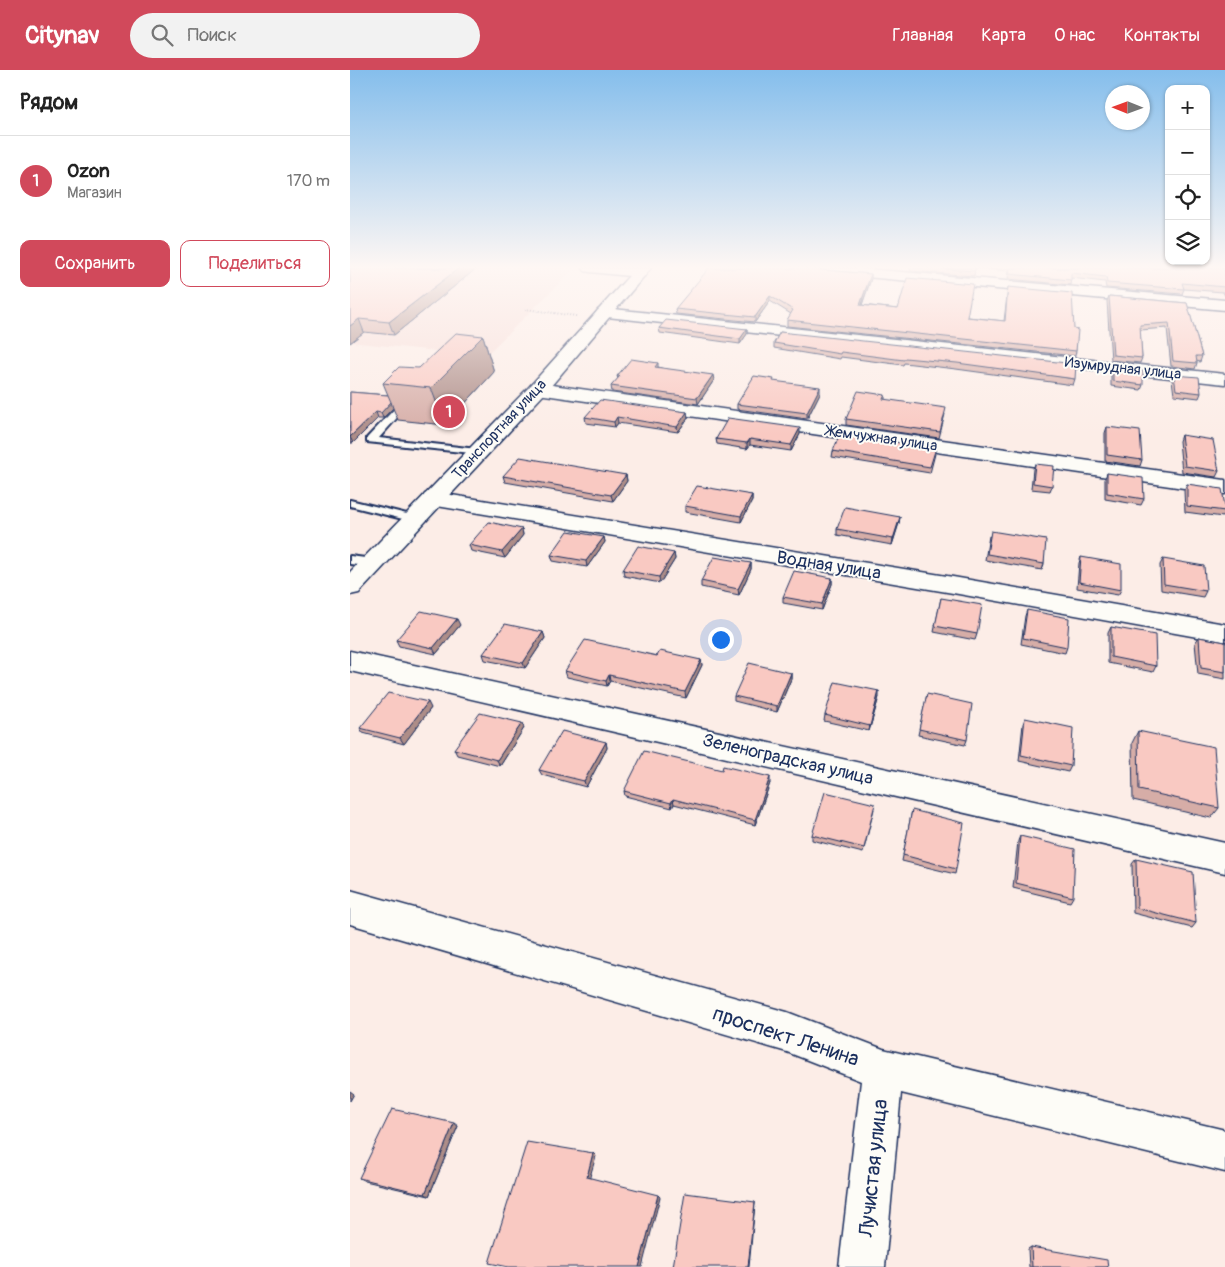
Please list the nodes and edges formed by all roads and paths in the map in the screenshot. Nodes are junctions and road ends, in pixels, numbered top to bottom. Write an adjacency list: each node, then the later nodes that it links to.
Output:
1 (595, 324): 4 (street, Транспортная улица)
2 (706, 324): 3 (street, Изумрудная улица)
3 (1225, 379)
4 (538, 389): 6 (street, Транспортная улица); 7 (street, Жемчужная улица)
5 (416, 392): 6 (lane)
6 (477, 452): 8 (street, Транспортная улица)
7 (1225, 487)
8 (433, 499): 10 (street, Транспортная улица); 14 (street, Водная улица)
9 (350, 503): 10 (lane)
10 (415, 519): 12 (street, Транспортная улица)
11 (350, 560): 12 (lane)
12 (373, 563): 13 (street, Транспортная улица)
13 (350, 586)
14 (1225, 633)
15 (350, 661): 16 (street, Зеленоградская улица)
16 (1225, 858)
17 (350, 907): 18 (street, проспект Ленина)
18 (883, 1069): 19 (street, проспект Ленина); 20 (street, Лучистая улица)
19 (1225, 1151)
20 (862, 1267)

